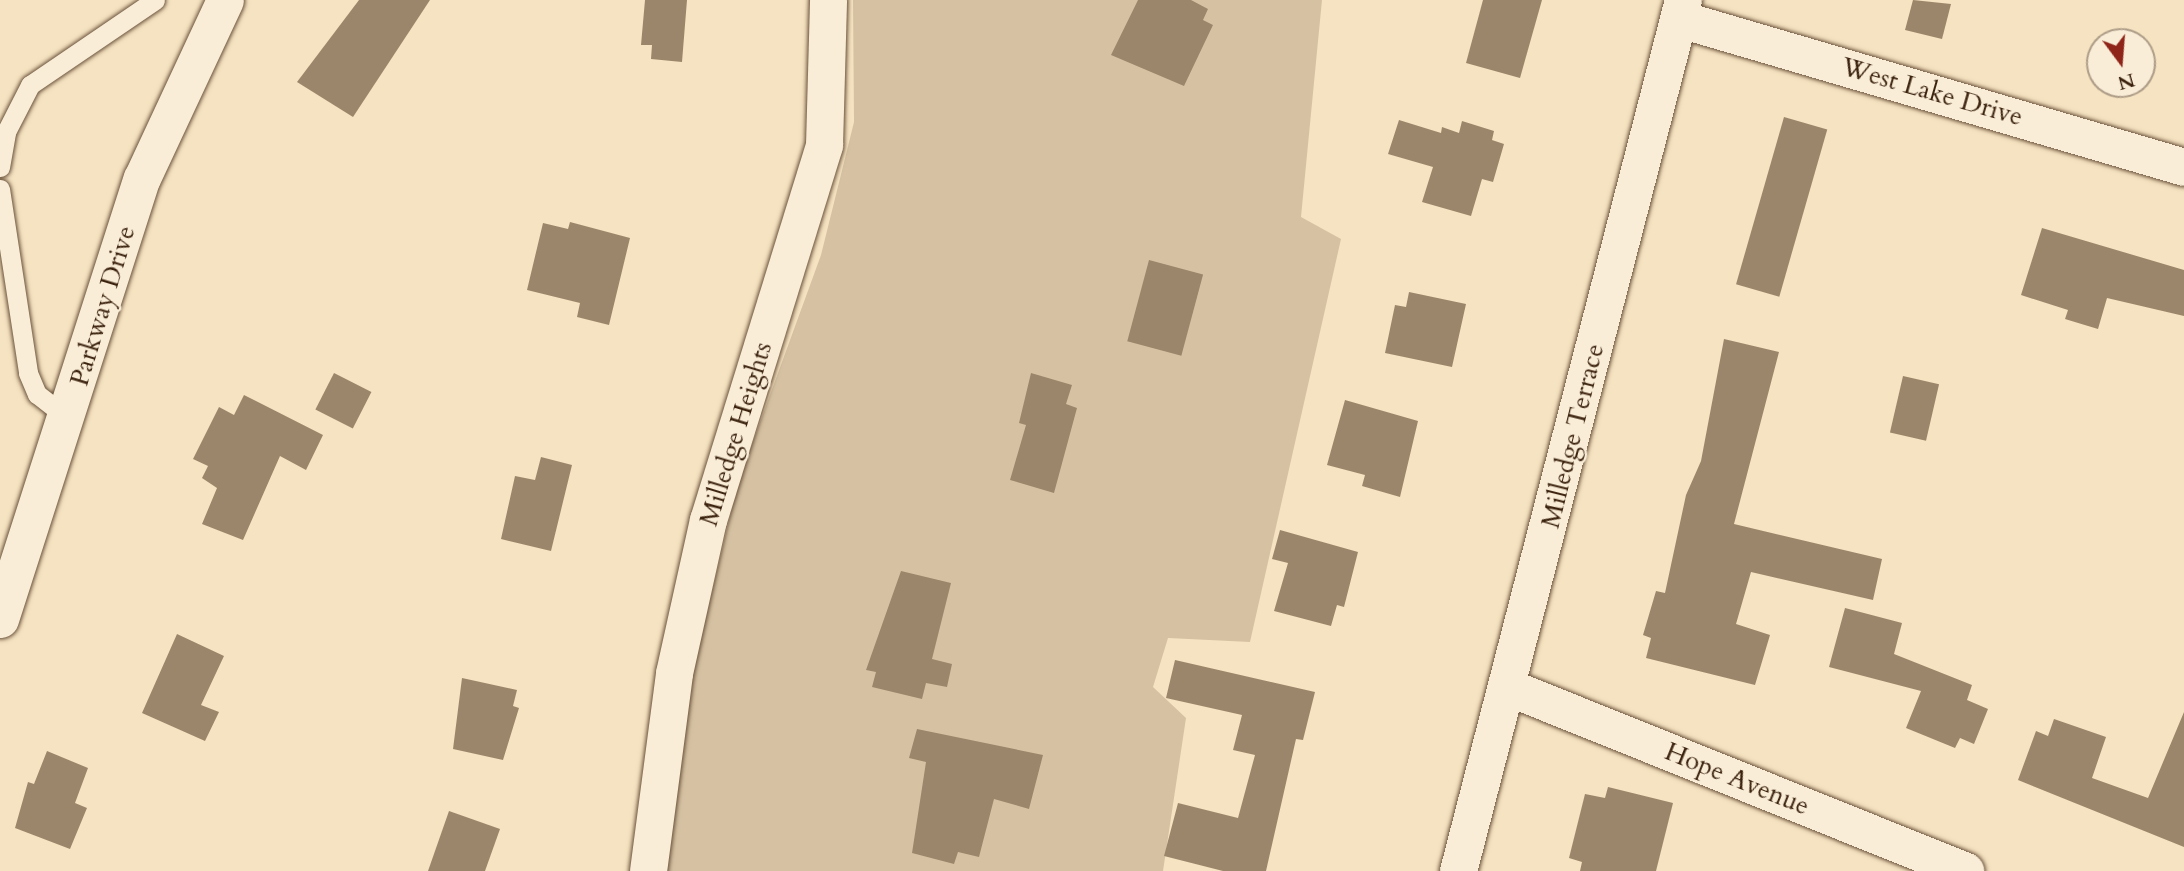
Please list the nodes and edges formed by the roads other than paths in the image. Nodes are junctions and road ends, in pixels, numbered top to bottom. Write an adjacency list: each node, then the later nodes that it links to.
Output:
1 (155, 0): 5 (lane)
2 (225, 0): 8 (street, Parkway Drive)
3 (828, 0): 11 (street, Milledge Heights)
4 (1682, 9): 6 (street, West Lake Drive); 10 (street, Milledge Terrace)
5 (0, 167)
6 (2184, 167)
7 (0, 188): 8 (lane)
8 (68, 418): 9 (street, Parkway Drive)
9 (0, 619)
10 (1508, 687): 12 (street, Milledge Terrace); 13 (street, Hope Avenue)
11 (648, 871)
12 (1458, 871)
13 (1965, 871)

